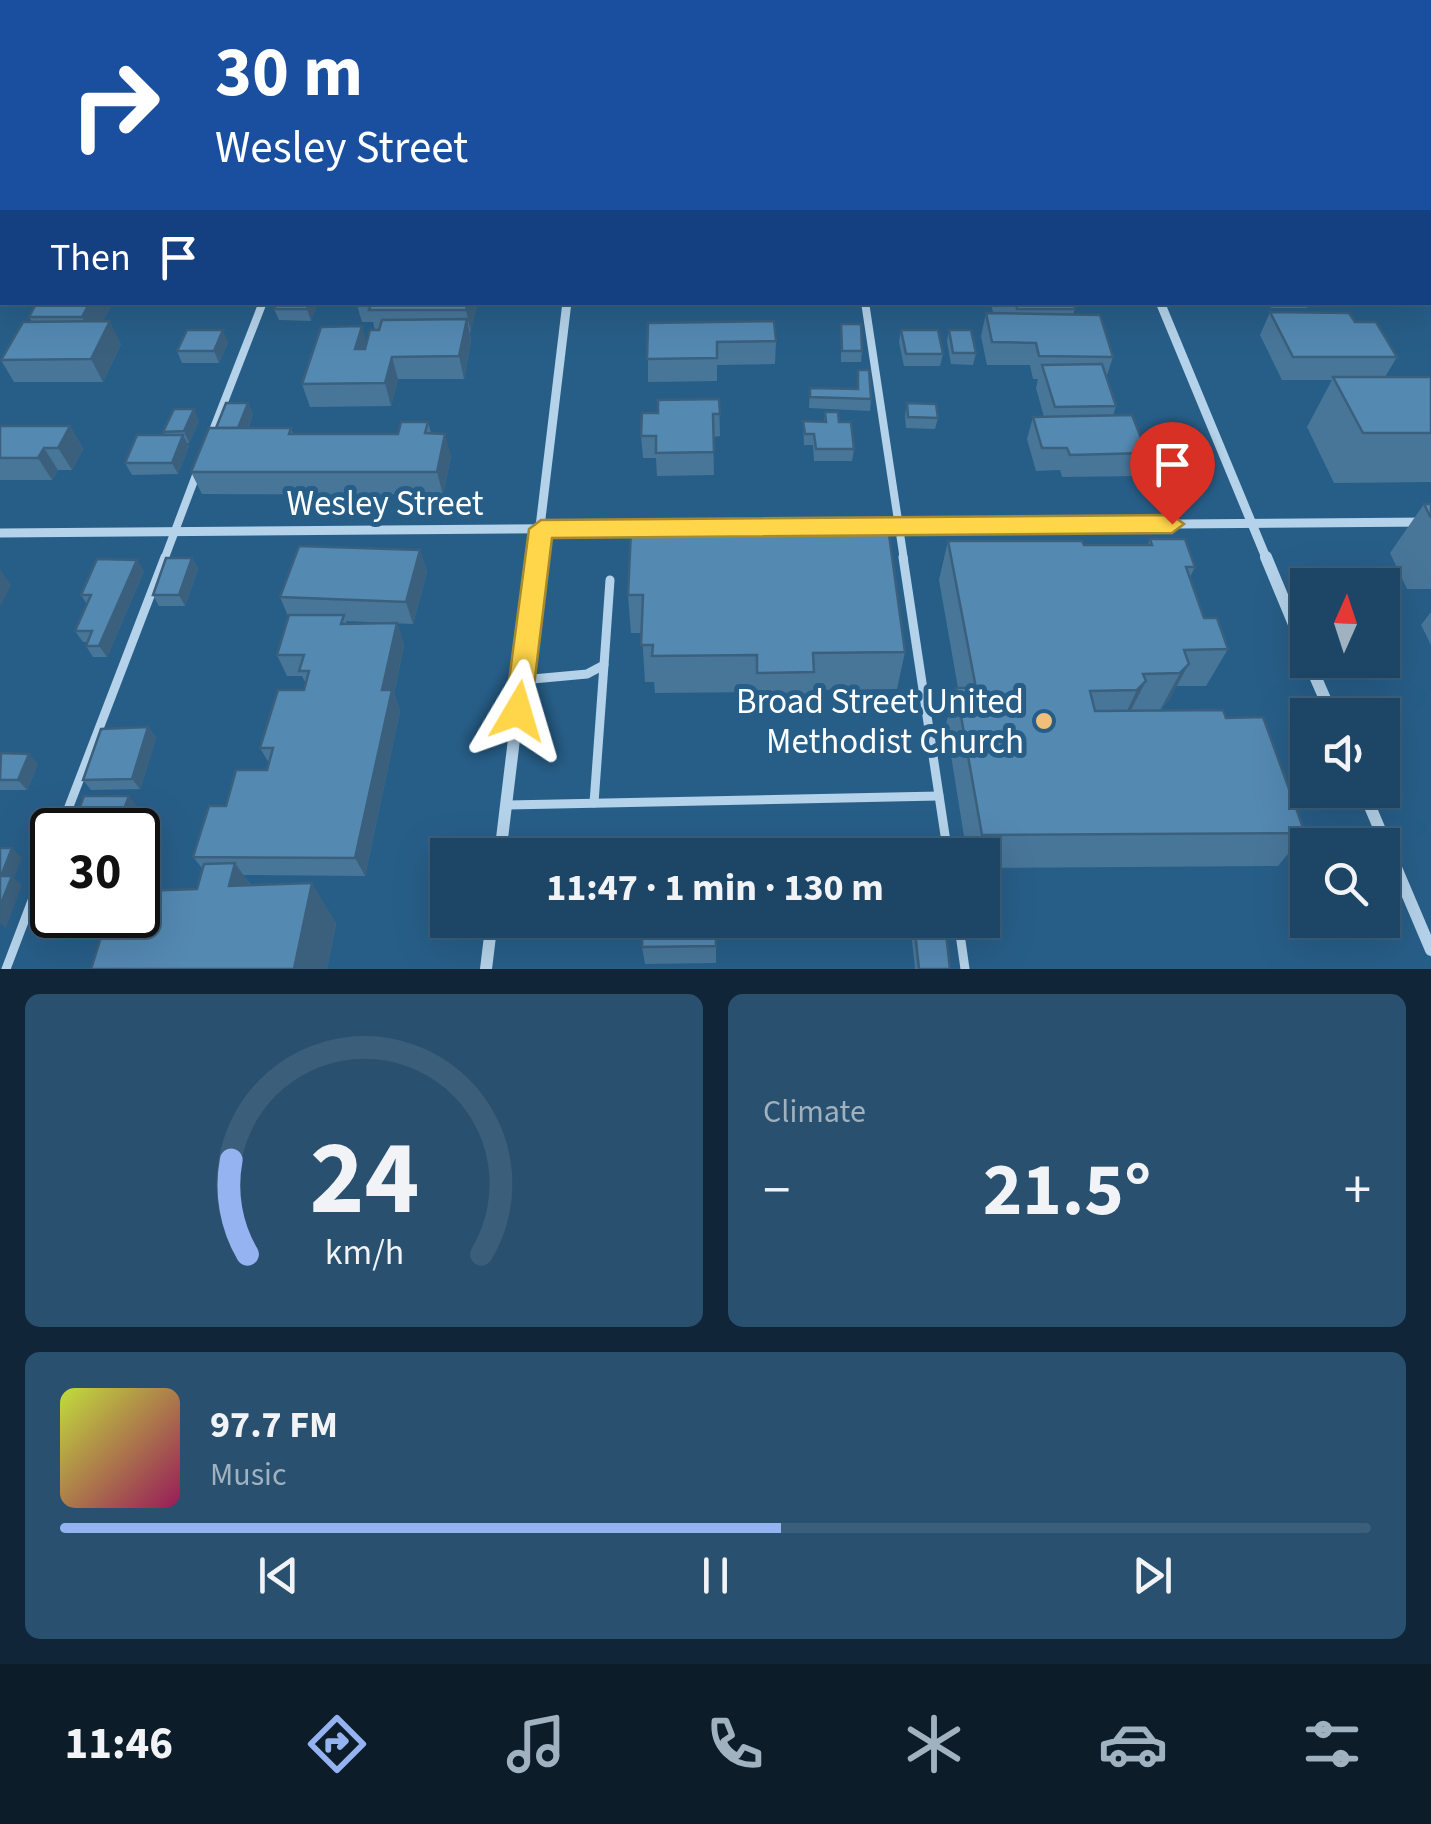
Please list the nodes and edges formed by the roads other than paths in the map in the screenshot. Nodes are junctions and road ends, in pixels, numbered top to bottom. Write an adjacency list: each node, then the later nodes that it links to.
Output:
1 (262, 305): 5 (lane)
2 (567, 305): 10 (street)
3 (864, 305): 9 (lane)
4 (1161, 305): 8 (street)
5 (208, 443)
6 (202, 461): 11 (lane)
7 (1431, 522): 8 (street, Wesley Street)
8 (1250, 524): 9 (street, Wesley Street); 14 (street)
9 (899, 526): 10 (street, Wesley Street); 17 (lane)
10 (541, 529): 11 (street, Wesley Street); 16 (street)
11 (174, 532): 12 (street, Wesley Street); 20 (lane)
12 (0, 533)
13 (610, 580): 15 (lane)
14 (1290, 617)
15 (604, 665): 16 (lane); 18 (lane)
16 (522, 680): 19 (street)
17 (939, 796): 18 (lane); 23 (lane)
18 (594, 803): 19 (lane)
19 (506, 805): 22 (street)
20 (68, 808)
21 (1372, 808): 27 (street)
22 (502, 838)
23 (945, 838)
24 (30, 906): 28 (lane)
25 (490, 938): 29 (street)
26 (961, 938): 30 (lane)
27 (1431, 950)
28 (6, 969)
29 (486, 969)
30 (965, 969)

